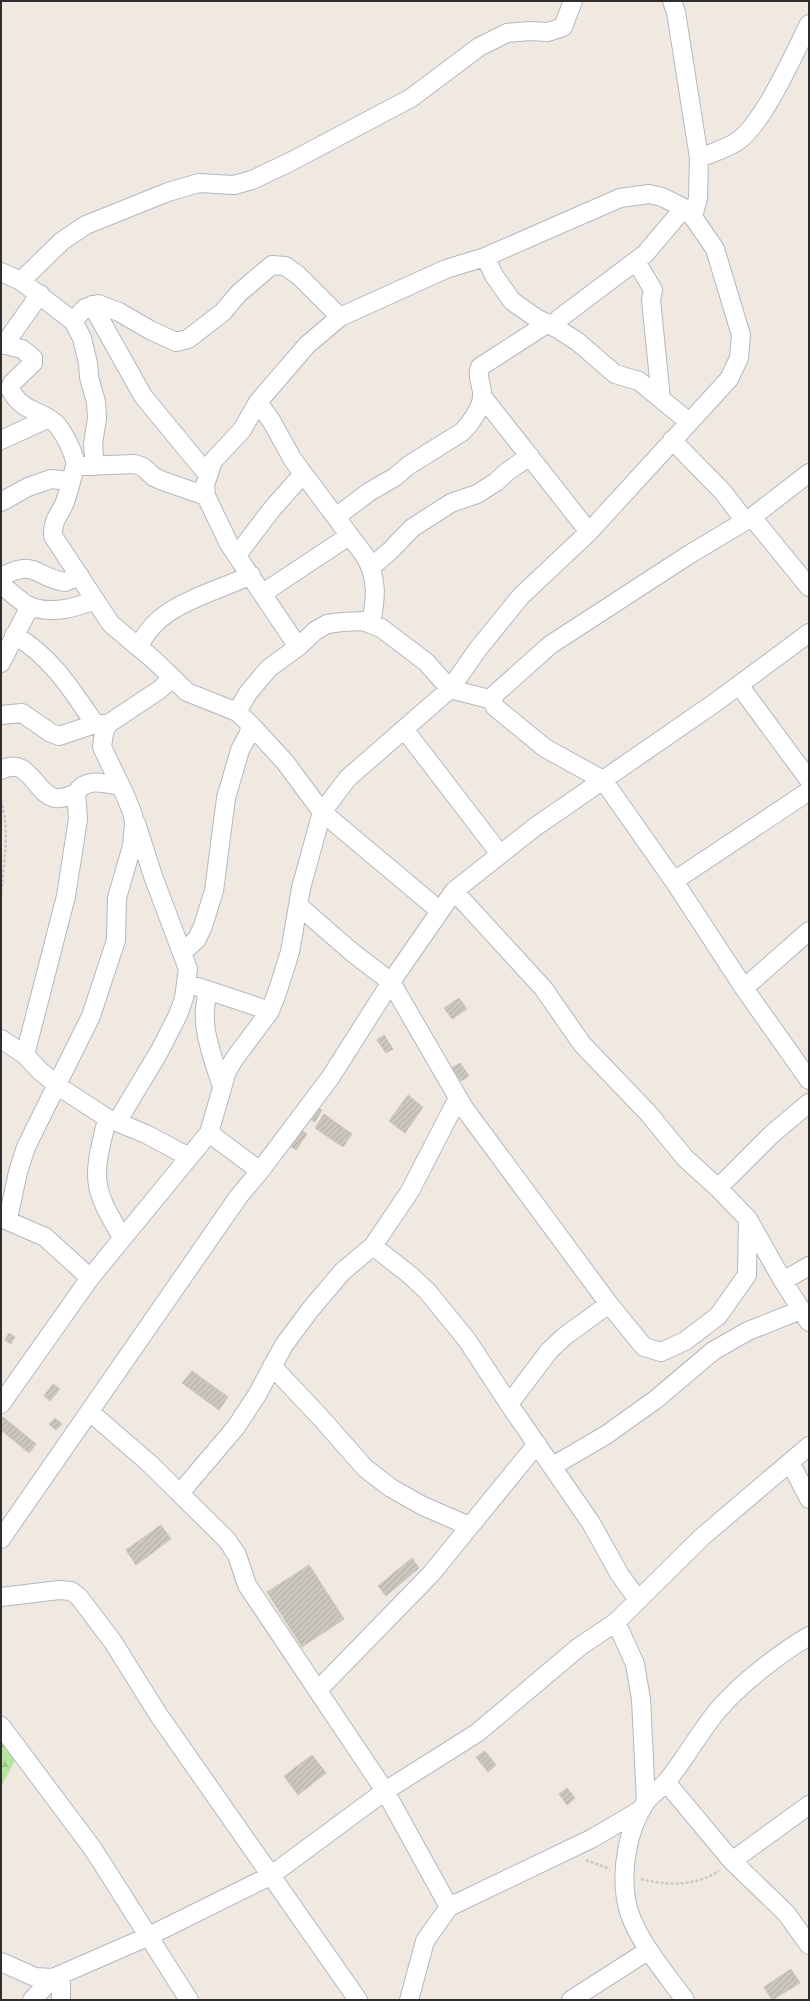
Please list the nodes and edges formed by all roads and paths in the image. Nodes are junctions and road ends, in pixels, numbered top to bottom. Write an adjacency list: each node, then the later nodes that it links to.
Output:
1 (573, 1): 9 (street)
2 (672, 1): 4 (street)
3 (809, 24): 4 (street)
4 (699, 158): 5 (street)
5 (688, 213): 6 (street); 7 (street); 20 (street)
6 (485, 257): 12 (street); 14 (street)
7 (636, 260): 14 (street); 17 (street)
8 (1, 272): 9 (street)
9 (21, 281): 10 (street)
10 (40, 294): 13 (street); 15 (street)
11 (92, 305): 12 (street); 13 (street); 28 (street)
12 (340, 317): 18 (street)
13 (73, 321): 24 (street)
14 (550, 324): 16 (street); 17 (street)
15 (2, 344): 19 (street)
16 (482, 396): 23 (street); 31 (street)
17 (661, 399): 20 (street)
18 (258, 402): 27 (street); 28 (street)
19 (47, 419): 21 (street); 25 (street)
20 (689, 422): 22 (street)
21 (1, 440)
22 (672, 440): 32 (street); 33 (street)
23 (530, 456): 33 (street); 36 (street)
24 (95, 466): 25 (street); 29 (street)
25 (73, 473): 30 (street); 38 (street)
26 (809, 473): 32 (street)
27 (303, 474): 31 (street); 35 (street)
28 (208, 475): 29 (street)
29 (206, 496): 35 (street)
30 (1, 502)
31 (336, 517): 34 (street)
32 (749, 519): 41 (street); 54 (street)
33 (589, 532): 53 (street)
34 (349, 536): 36 (street); 42 (street)
35 (237, 556): 37 (street)
36 (371, 567): 45 (street)
37 (251, 575): 42 (street); 48 (street)
38 (80, 576): 39 (street); 43 (street)
39 (1, 578)
40 (1, 584): 44 (street)
41 (809, 587)
42 (263, 593): 49 (street)
43 (95, 600): 44 (street); 48 (street)
44 (30, 606): 47 (street)
45 (371, 623): 49 (street); 53 (street)
46 (809, 633): 52 (street)
47 (14, 635): 50 (street); 57 (street)
48 (139, 646): 51 (street)
49 (298, 647): 55 (street)
50 (1, 663)
51 (173, 678): 55 (street); 57 (street)
52 (739, 685): 61 (street); 62 (street)
53 (450, 689): 54 (street); 59 (street)
54 (492, 700): 61 (street)
55 (237, 712): 58 (street)
56 (1, 713): 57 (street)
57 (101, 724): 63 (street)
58 (251, 725): 67 (street); 76 (street)
59 (404, 729): 67 (street); 69 (street)
60 (1, 770): 65 (street)
61 (603, 780): 69 (street); 70 (street)
62 (809, 780)
63 (120, 786): 65 (street); 68 (street)
64 (809, 791): 70 (street)
65 (76, 793): 83 (street)
66 (1, 800): 72 (path)
67 (322, 812): 73 (street); 74 (street)
68 (133, 815): 76 (street); 85 (street)
69 (500, 854): 71 (street)
70 (674, 881): 79 (street)
71 (454, 891): 74 (street); 93 (street)
72 (1, 895)
73 (299, 906): 77 (street); 81 (street)
74 (440, 911): 77 (street)
75 (809, 931): 79 (street)
76 (182, 952): 78 (street)
77 (391, 982): 87 (street); 92 (street)
78 (186, 983): 80 (street); 89 (street)
79 (744, 988): 84 (street)
80 (209, 991): 81 (street); 86 (street)
81 (270, 1011): 86 (street)
82 (1, 1039): 83 (street)
83 (25, 1055): 85 (street)
84 (809, 1080)
85 (58, 1086): 89 (street); 94 (street)
86 (222, 1087): 90 (street)
87 (458, 1098): 97 (street); 101 (street)
88 (809, 1103): 93 (street)
89 (112, 1120): 91 (street); 96 (street)
90 (208, 1133): 91 (street); 92 (street)
91 (189, 1157): 96 (street)
92 (260, 1171): 106 (street)
93 (718, 1188): 95 (street)
94 (5, 1213): 99 (street)
95 (748, 1218): 100 (street); 101 (street)
96 (122, 1238): 99 (street)
97 (373, 1246): 103 (street); 105 (street)
98 (809, 1266): 100 (street)
99 (90, 1278): 104 (street)
100 (783, 1281): 102 (street)
101 (609, 1304): 105 (street)
102 (805, 1316): 110 (street)
103 (272, 1366): 111 (street); 113 (street)
104 (4, 1395)
105 (509, 1404): 107 (street)
106 (90, 1412): 111 (street); 114 (street)
107 (537, 1444): 110 (street); 113 (street)
108 (809, 1446): 109 (street)
109 (790, 1464): 112 (street); 116 (street)
110 (553, 1466): 116 (street)
111 (180, 1493): 119 (street)
112 (809, 1499)
113 (469, 1526): 119 (street)
114 (1, 1539)
115 (1, 1597): 128 (street)
116 (638, 1600): 117 (street)
117 (616, 1622): 122 (street); 124 (street)
118 (809, 1636): 121 (street)
119 (318, 1690): 122 (street)
120 (1, 1726): 130 (street)
121 (666, 1782): 124 (street); 126 (street)
122 (385, 1791): 128 (street); 129 (street)
123 (809, 1805): 126 (street)
124 (644, 1806): 125 (street); 127 (street)
125 (564, 1852): 127 (path); 129 (street)
126 (732, 1861): 127 (path); 131 (street)
127 (624, 1874): 132 (street)
128 (270, 1876): 130 (street); 138 (street)
129 (449, 1907): 139 (street)
130 (147, 1937): 134 (street); 137 (street)
131 (809, 1945)
132 (649, 1950): 140 (street); 141 (street)
133 (1, 1962): 134 (street)
134 (57, 1977): 135 (street); 136 (street)
135 (32, 2000)
136 (61, 2000)
137 (189, 2000)
138 (358, 2000)
139 (409, 2000)
140 (571, 2000)
141 (685, 2000)

